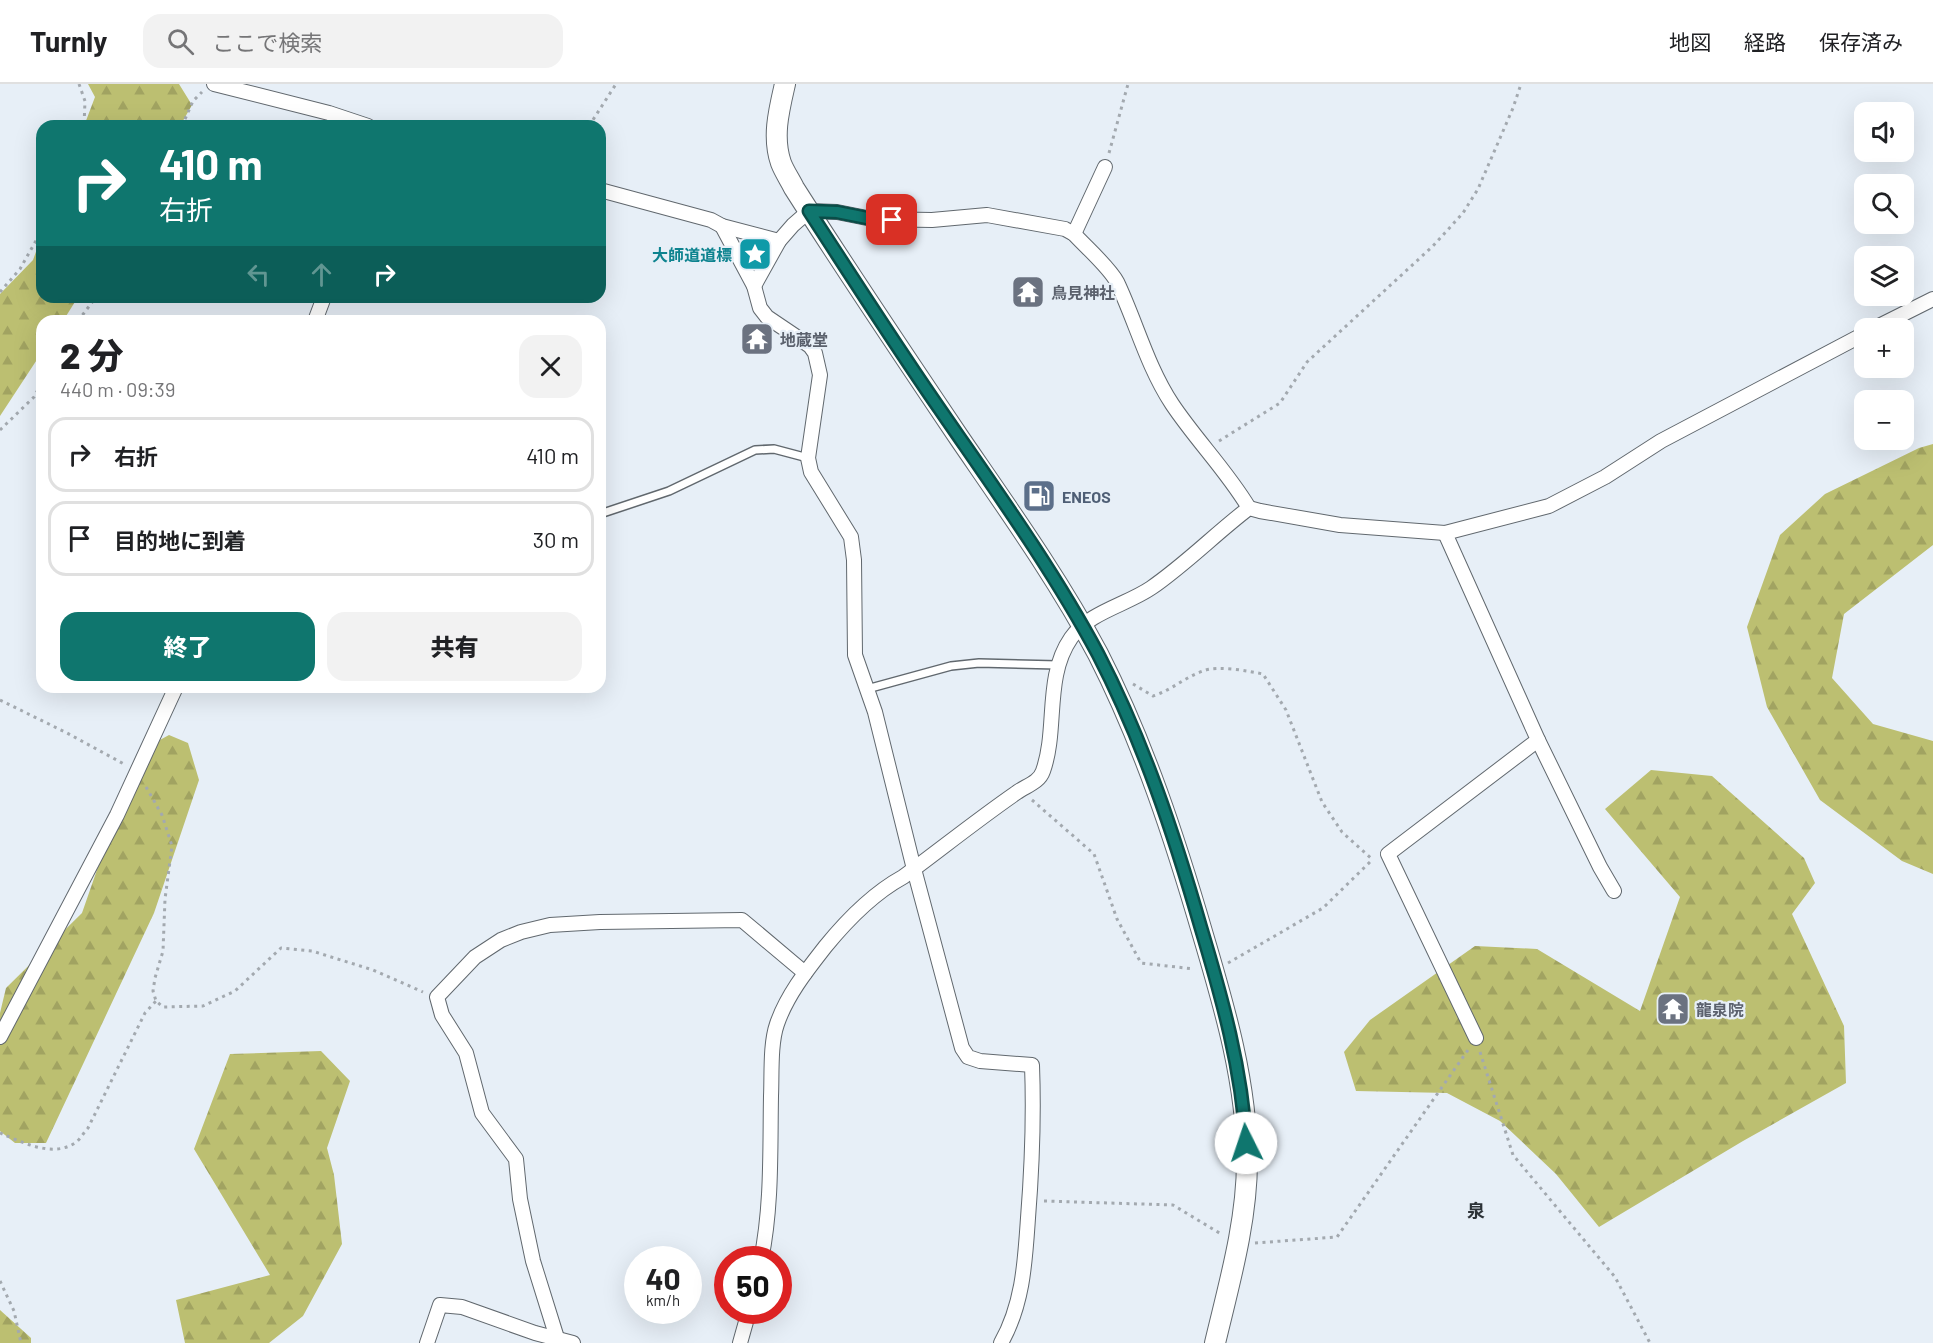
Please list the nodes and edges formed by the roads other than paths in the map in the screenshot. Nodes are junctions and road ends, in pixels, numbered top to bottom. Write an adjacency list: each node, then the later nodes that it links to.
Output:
1 (212, 84): 3 (street)
2 (784, 84): 6 (main road)
3 (350, 120)
4 (1105, 166): 8 (street)
5 (606, 192): 7 (street)
6 (809, 211): 8 (street); 9 (street); 18 (main road)
7 (722, 226): 9 (street); 10 (street)
8 (1074, 234): 15 (street)
9 (779, 241): 10 (street)
10 (754, 286): 14 (street)
11 (1933, 299): 12 (street)
12 (1895, 318)
13 (1854, 339): 17 (street)
14 (808, 458): 16 (lane); 20 (street)
15 (1250, 508): 17 (street); 18 (street)
16 (606, 512)
17 (1445, 533): 22 (street)
18 (1083, 626): 19 (street); 35 (main road)
19 (1058, 665): 20 (lane); 23 (street)
20 (867, 689): 23 (street)
21 (173, 693): 26 (street)
22 (1538, 740): 24 (street); 27 (street)
23 (914, 869): 25 (street); 34 (street)
24 (1614, 891)
25 (806, 973): 28 (street); 30 (street)
26 (0, 1037)
27 (1476, 1038)
28 (763, 1246)
29 (745, 1324): 33 (street)
30 (557, 1338): 31 (street); 32 (street)
31 (427, 1343)
32 (573, 1343)
33 (740, 1343)
34 (1001, 1343)
35 (1215, 1343)

